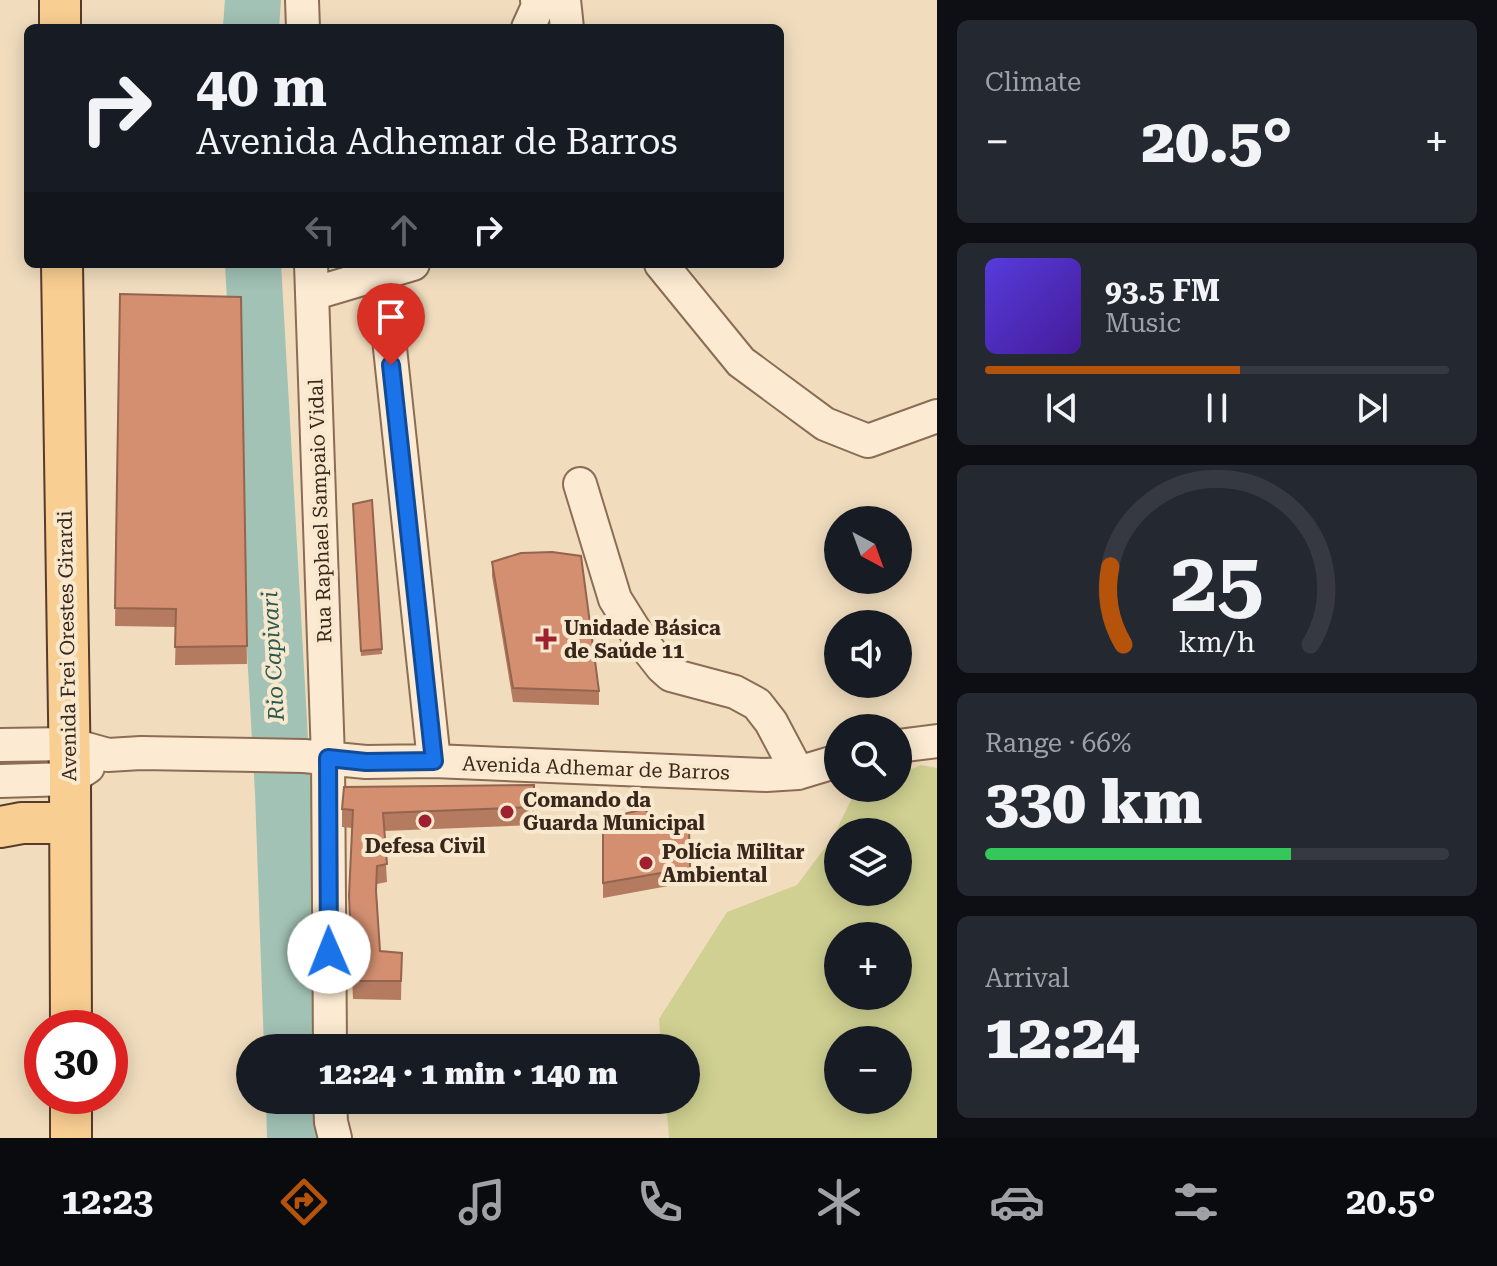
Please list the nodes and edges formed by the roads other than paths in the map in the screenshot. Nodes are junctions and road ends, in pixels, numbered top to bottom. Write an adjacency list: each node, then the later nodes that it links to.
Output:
1 (60, 0): 5 (main road)
2 (302, 0): 6 (street)
3 (537, 0): 7 (street)
4 (564, 0): 8 (street)
5 (60, 24)
6 (303, 24)
7 (530, 24)
8 (567, 24)
9 (62, 268): 20 (main road, Avenida Frei Orestes Girardi)
10 (399, 268): 12 (street)
11 (664, 268): 14 (street)
12 (382, 273): 13 (street); 21 (street)
13 (312, 279): 19 (street, Rua Raphael Sampaio Vidal)
14 (937, 416)
15 (580, 484): 23 (street)
16 (937, 741): 17 (street)
17 (912, 744)
18 (0, 745): 20 (street)
19 (316, 757): 20 (street, Avenida Adhemar de Barros); 21 (street, Avenida Adhemar de Barros); 28 (street, Rua Raphael Sampaio Vidal)
20 (69, 761): 24 (street); 25 (main road, Avenida Frei Orestes Girardi)
21 (434, 761): 23 (street, Avenida Adhemar de Barros)
22 (824, 765): 23 (street, Avenida Adhemar de Barros)
23 (798, 773)
24 (0, 781)
25 (70, 823): 26 (main road); 27 (main road, Avenida Frei Orestes Girardi)
26 (0, 827)
27 (71, 1010)
28 (329, 1034)
29 (71, 1114): 31 (main road)
30 (331, 1114): 32 (street)
31 (71, 1138)
32 (335, 1138)

